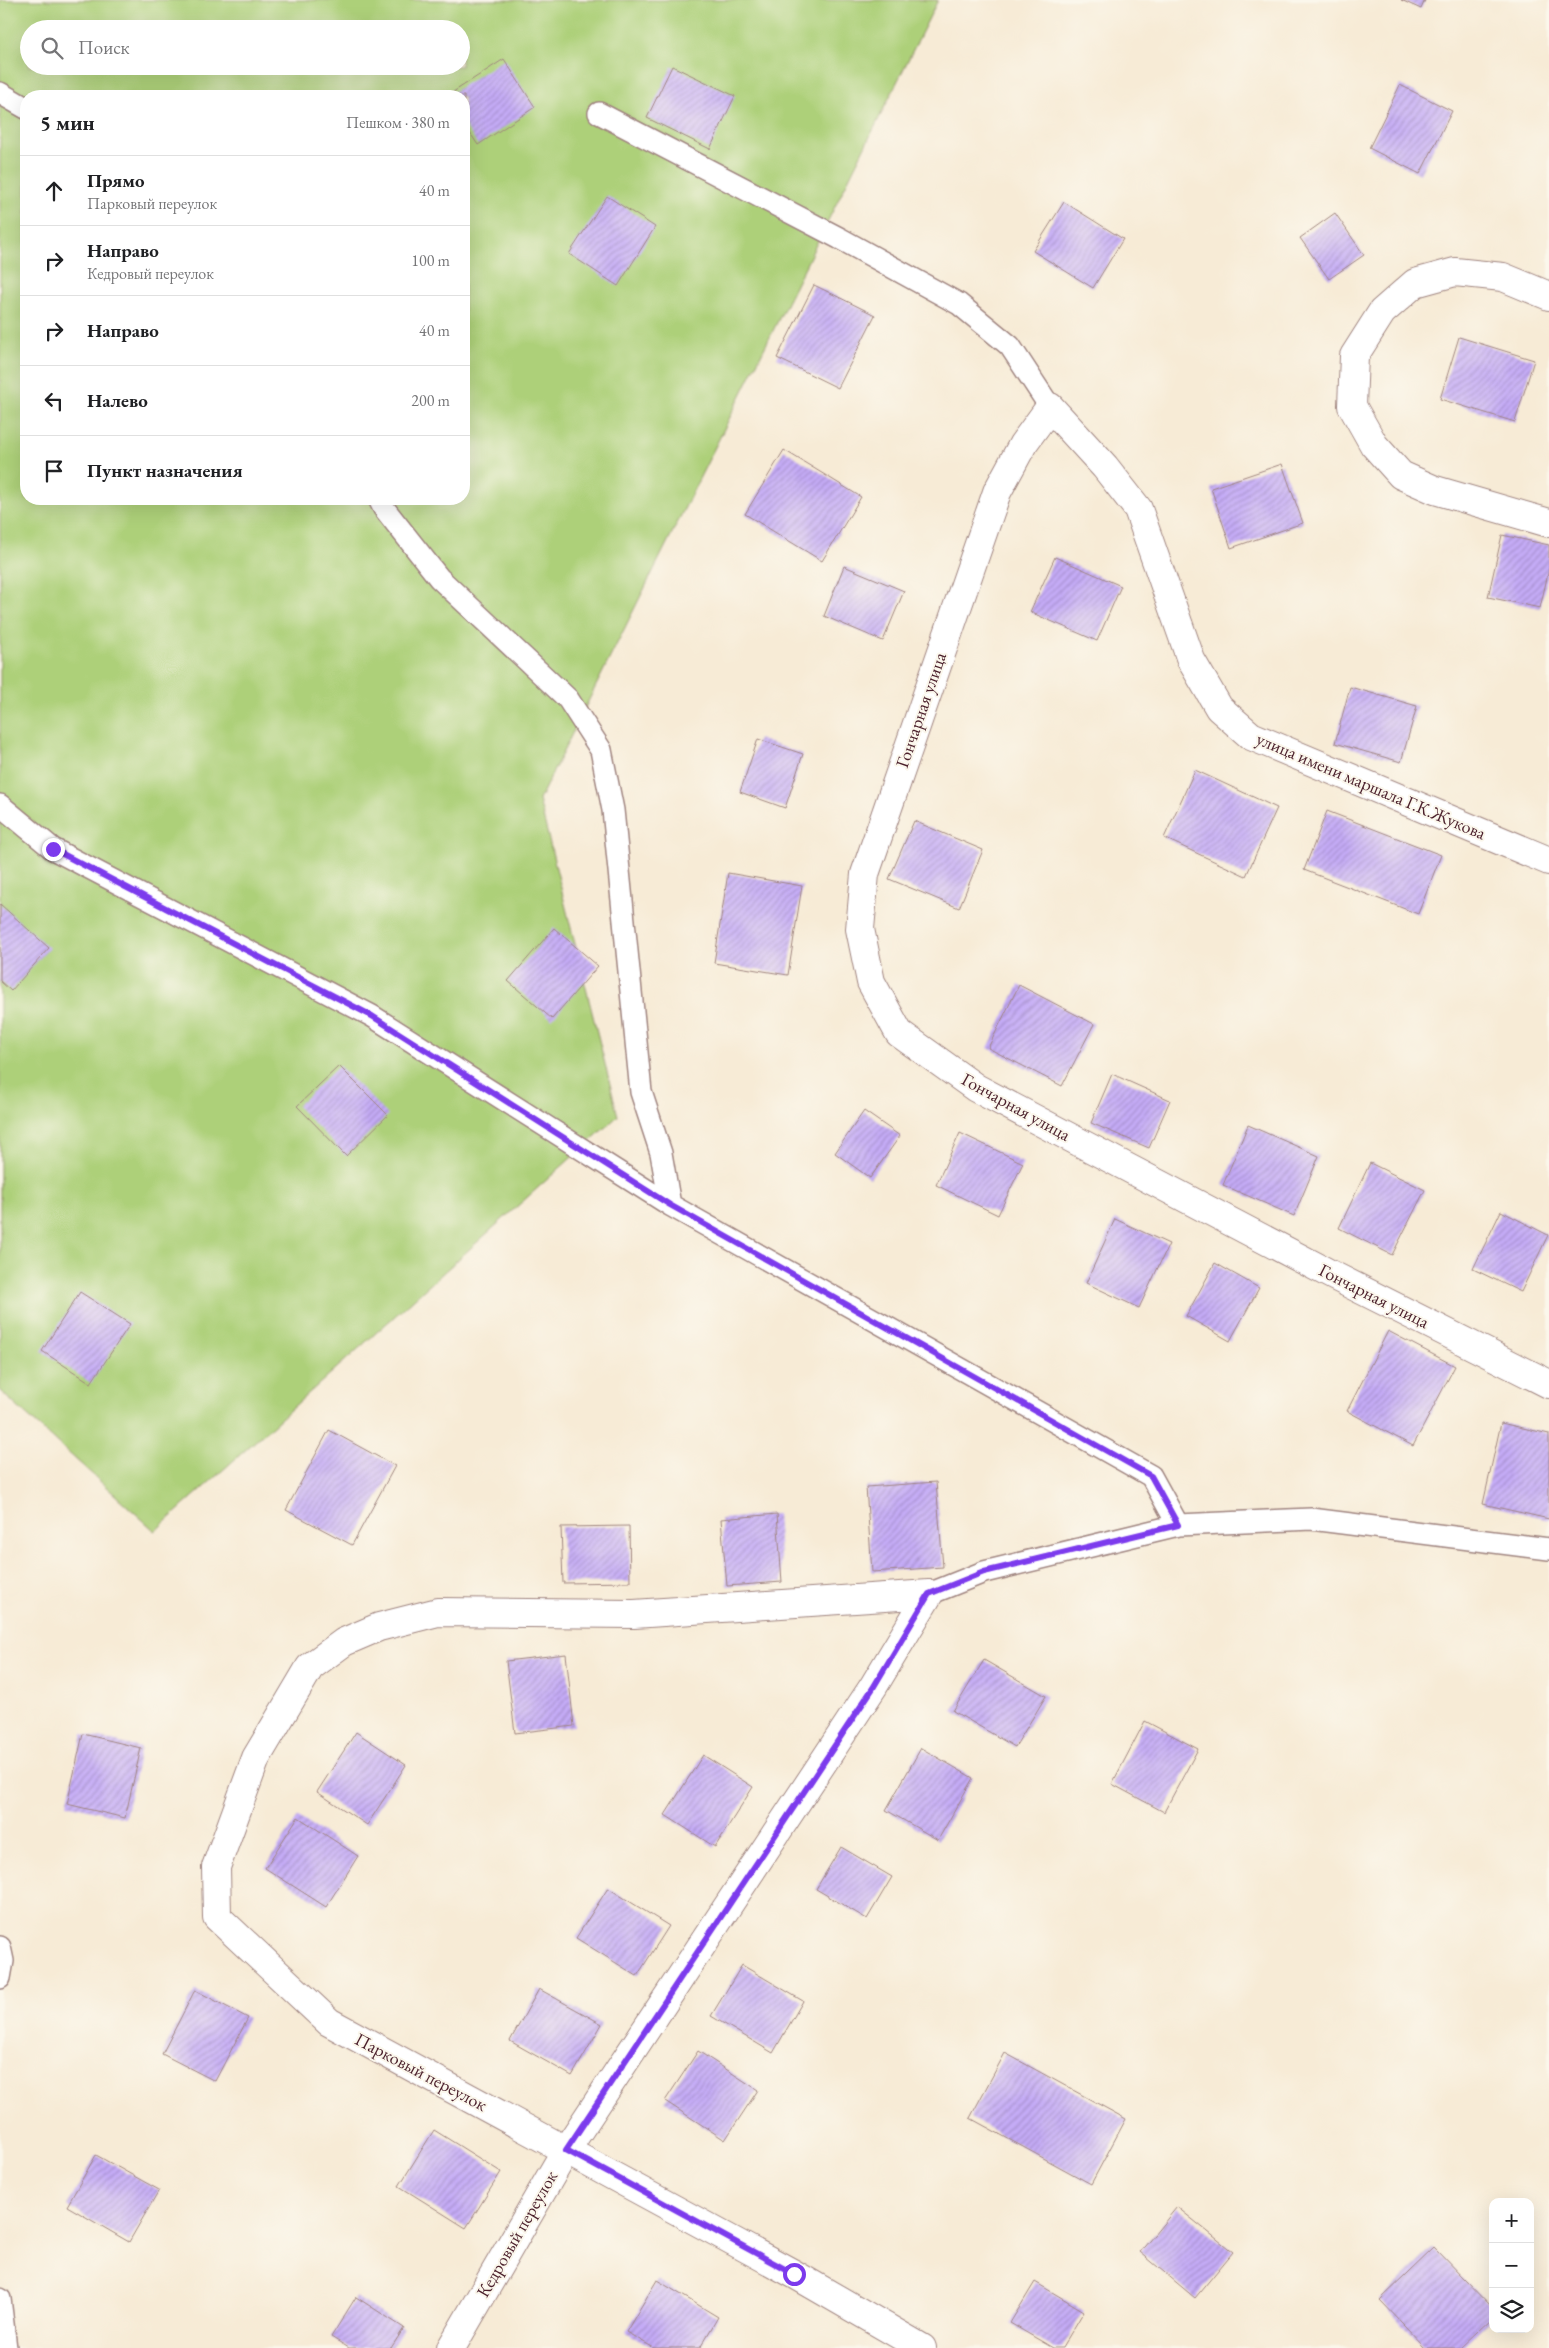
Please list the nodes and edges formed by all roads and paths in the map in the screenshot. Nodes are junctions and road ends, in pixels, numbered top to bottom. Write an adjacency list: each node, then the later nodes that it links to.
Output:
1 (0, 93): 2 (lane)
2 (20, 105)
3 (599, 113): 5 (lane)
4 (1549, 296): 7 (street)
5 (1050, 407): 9 (street, улица имени маршала Г.К.Жукова); 11 (street, Гончарная улица)
6 (382, 505): 10 (lane)
7 (1549, 523)
8 (0, 805): 10 (lane)
9 (1549, 861)
10 (670, 1205): 12 (lane)
11 (1549, 1384)
12 (1178, 1525): 13 (lane); 14 (lane)
13 (1549, 1548)
14 (929, 1594): 17 (street, Кедровый переулок); 17 (street, Парковый переулок)
15 (0, 1947): 16 (lane)
16 (0, 1978)
17 (566, 2150): 20 (street, Кедровый переулок); 21 (street, Парковый переулок)
18 (0, 2299): 19 (lane)
19 (6, 2348)
20 (451, 2348)
21 (922, 2348)

